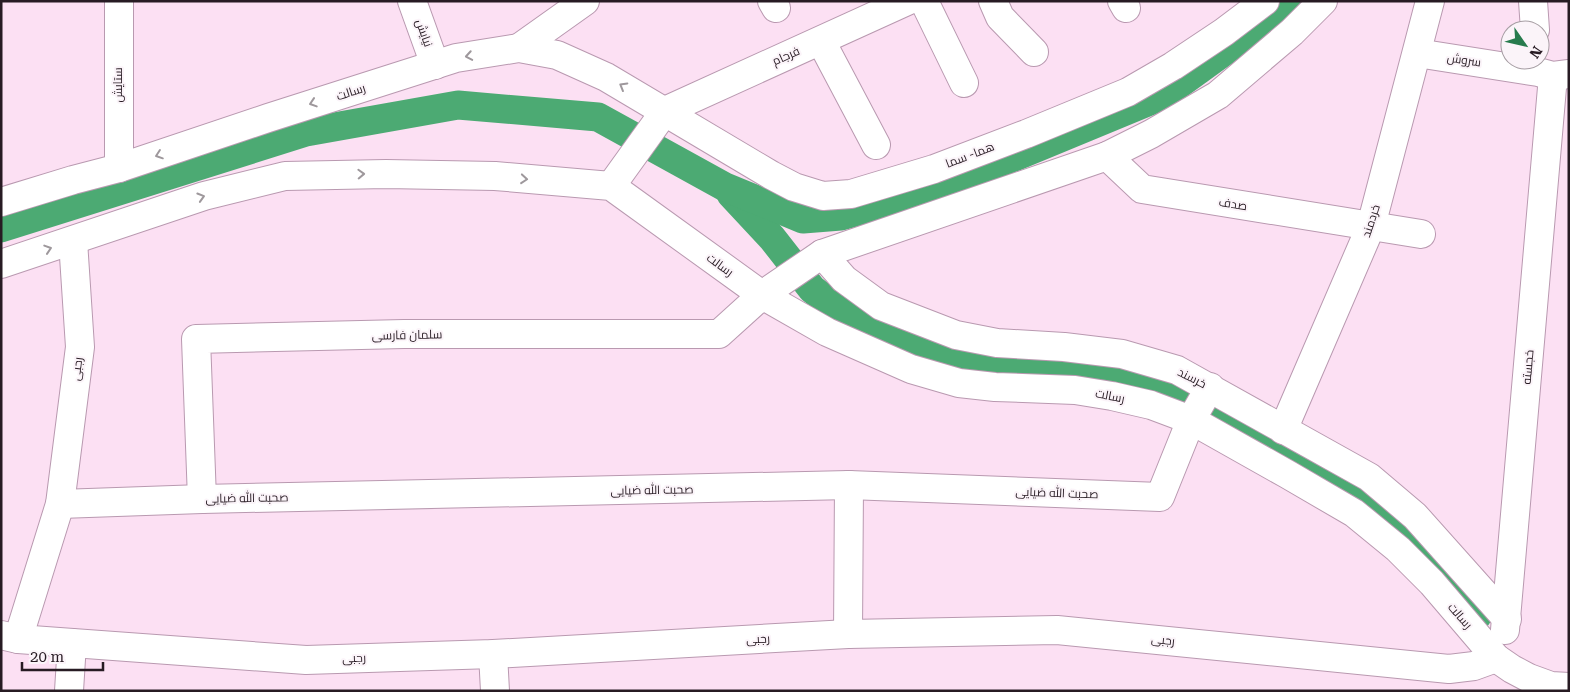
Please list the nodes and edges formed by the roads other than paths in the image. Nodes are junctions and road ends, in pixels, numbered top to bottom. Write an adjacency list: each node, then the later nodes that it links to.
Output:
1 (119, 1): 23 (street, ستایش)
2 (412, 1): 17 (street, نیایش)
3 (585, 1): 13 (street)
4 (908, 1): 12 (street, فرجام)
5 (924, 1): 19 (street)
6 (993, 1): 14 (street)
7 (1265, 1): 20 (street, هما- سما)
8 (1323, 1): 22 (street)
9 (1430, 1): 15 (street, خردمند)
10 (1533, 1): 11 (street)
11 (1534, 20)
12 (821, 41): 20 (street, فرجام); 21 (street)
13 (519, 48): 17 (street, رسالت, one-way to 17); 20 (street, رسالت, one-way to 13)
14 (1034, 52)
15 (1417, 52): 16 (street, سروش); 26 (street, خردمند)
16 (1500, 63)
17 (435, 65): 23 (street, رسالت, one-way to 23)
18 (1549, 70): 38 (street, خجسته)
19 (964, 83)
20 (665, 111): 24 (street)
21 (876, 146)
22 (1107, 156): 26 (street, صدف); 29 (street)
23 (119, 168): 25 (street, رسالت)
24 (611, 186): 28 (street, one-way to 24); 31 (street, رسالت)
25 (1, 202)
26 (1371, 226): 27 (street, صدف); 34 (street, خردمند)
27 (1421, 234)
28 (73, 241): 30 (street, one-way to 28); 37 (street, رجبی)
29 (822, 254): 31 (street); 32 (street, خرسند)
30 (1, 264)
31 (762, 295): 33 (street, رسالت); 36 (street, سلمان فارسی)
32 (1210, 387): 33 (street); 34 (street, خرسند)
33 (1191, 420): 35 (street, صحبت الله ضیایی); 43 (street, رسالت)
34 (1283, 430): 38 (street, خرسند)
35 (849, 485): 36 (street, صحبت الله ضیایی); 39 (street)
36 (202, 499): 37 (street, صحبت الله ضیایی)
37 (60, 504): 40 (street, رجبی)
38 (1507, 619): 43 (street, خجسته)
39 (848, 634): 42 (street, رجبی); 44 (street, رجبی)
40 (10, 637): 41 (street, رجبی)
41 (72, 643): 42 (street, رجبی); 46 (street)
42 (493, 654): 47 (street)
43 (1496, 658): 44 (street, رجبی); 45 (street, رسالت)
44 (1446, 680)
45 (1557, 688)
46 (69, 691)
47 (495, 691)

